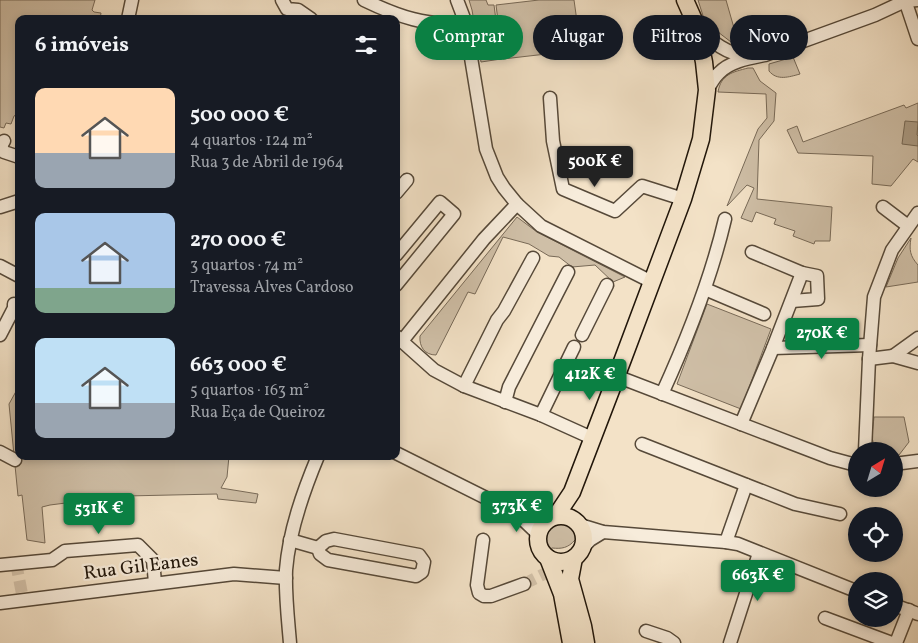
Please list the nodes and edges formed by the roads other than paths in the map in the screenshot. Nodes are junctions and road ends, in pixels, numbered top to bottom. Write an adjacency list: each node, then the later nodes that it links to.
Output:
1 (132, 0): 8 (street)
2 (282, 0): 9 (street)
3 (364, 0): 12 (street)
4 (457, 0): 10 (street)
5 (685, 0): 11 (main road)
6 (918, 0): 7 (street)
7 (905, 1): 13 (street); 14 (street)
8 (129, 15)
9 (305, 15)
10 (463, 15)
11 (692, 15)
12 (415, 20)
13 (808, 39)
14 (918, 39)
15 (720, 48): 16 (street)
16 (730, 57)
17 (471, 60): 29 (street)
18 (730, 60): 20 (street)
19 (732, 60): 21 (street)
20 (704, 62): 21 (main road)
21 (707, 90): 27 (main road)
22 (550, 98): 27 (street)
23 (4, 141): 24 (street)
24 (15, 156)
25 (407, 180): 26 (street)
26 (400, 188)
27 (683, 199): 42 (main road)
28 (15, 202): 30 (street)
29 (518, 204): 42 (street); 50 (street)
30 (0, 207)
31 (883, 207): 33 (street)
32 (725, 219): 44 (street)
33 (914, 221): 53 (street)
34 (400, 251): 41 (street)
35 (752, 252): 39 (street)
36 (533, 258): 60 (street)
37 (0, 266): 40 (street)
38 (568, 272): 62 (street)
39 (802, 273): 45 (street); 45 (street)
40 (15, 274)
41 (400, 280)
42 (652, 282): 59 (main road)
43 (607, 285): 49 (street)
44 (705, 289): 47 (street); 61 (street)
45 (792, 301): 55 (street)
46 (14, 304): 48 (street)
47 (764, 314)
48 (0, 335)
49 (582, 335)
50 (400, 337)
51 (918, 338): 56 (street)
52 (400, 339): 60 (street)
53 (870, 345): 55 (street); 57 (street)
54 (574, 347): 63 (street)
55 (773, 348): 64 (street)
56 (893, 356): 57 (street); 58 (street)
57 (869, 359): 66 (street)
58 (918, 363)
59 (616, 376): 61 (street); 65 (main road)
60 (464, 386): 62 (street)
61 (662, 394): 64 (street)
62 (505, 402): 63 (street)
63 (541, 415): 65 (street)
64 (740, 424): 73 (street)
65 (592, 438): 76 (main road)
66 (865, 442)
67 (642, 444): 75 (street)
68 (0, 452): 70 (street)
69 (400, 455): 77 (street)
70 (15, 460)
71 (316, 460): 83 (street)
72 (918, 461): 74 (street)
73 (848, 463)
74 (903, 463)
75 (746, 485): 78 (street); 85 (street)
76 (572, 492): 79 (main road); 80 (main road)
77 (516, 513): 79 (street); 82 (street)
78 (840, 514)
79 (552, 518): 80 (main road); 82 (main road)
80 (576, 522): 81 (street); 88 (main road)
81 (603, 532): 85 (street); 88 (street)
82 (538, 534): 89 (main road)
83 (290, 540): 86 (street); 91 (street)
84 (483, 540): 93 (street)
85 (726, 542): 87 (street)
86 (318, 548): 86 (street)
87 (759, 553): 94 (street); 102 (street)
88 (577, 554): 89 (main road); 99 (main road)
89 (548, 558): 99 (main road)
90 (0, 565): 92 (street)
91 (286, 578): 92 (street, Rua Gil Eanes); 100 (street)
92 (155, 584): 95 (street, Rua Gil Eanes)
93 (524, 584)
94 (848, 588)
95 (0, 603)
96 (913, 612): 103 (street)
97 (825, 618): 103 (street)
98 (646, 631): 101 (street)
99 (573, 642)
100 (290, 643)
101 (674, 643)
102 (730, 643)
103 (892, 643)

